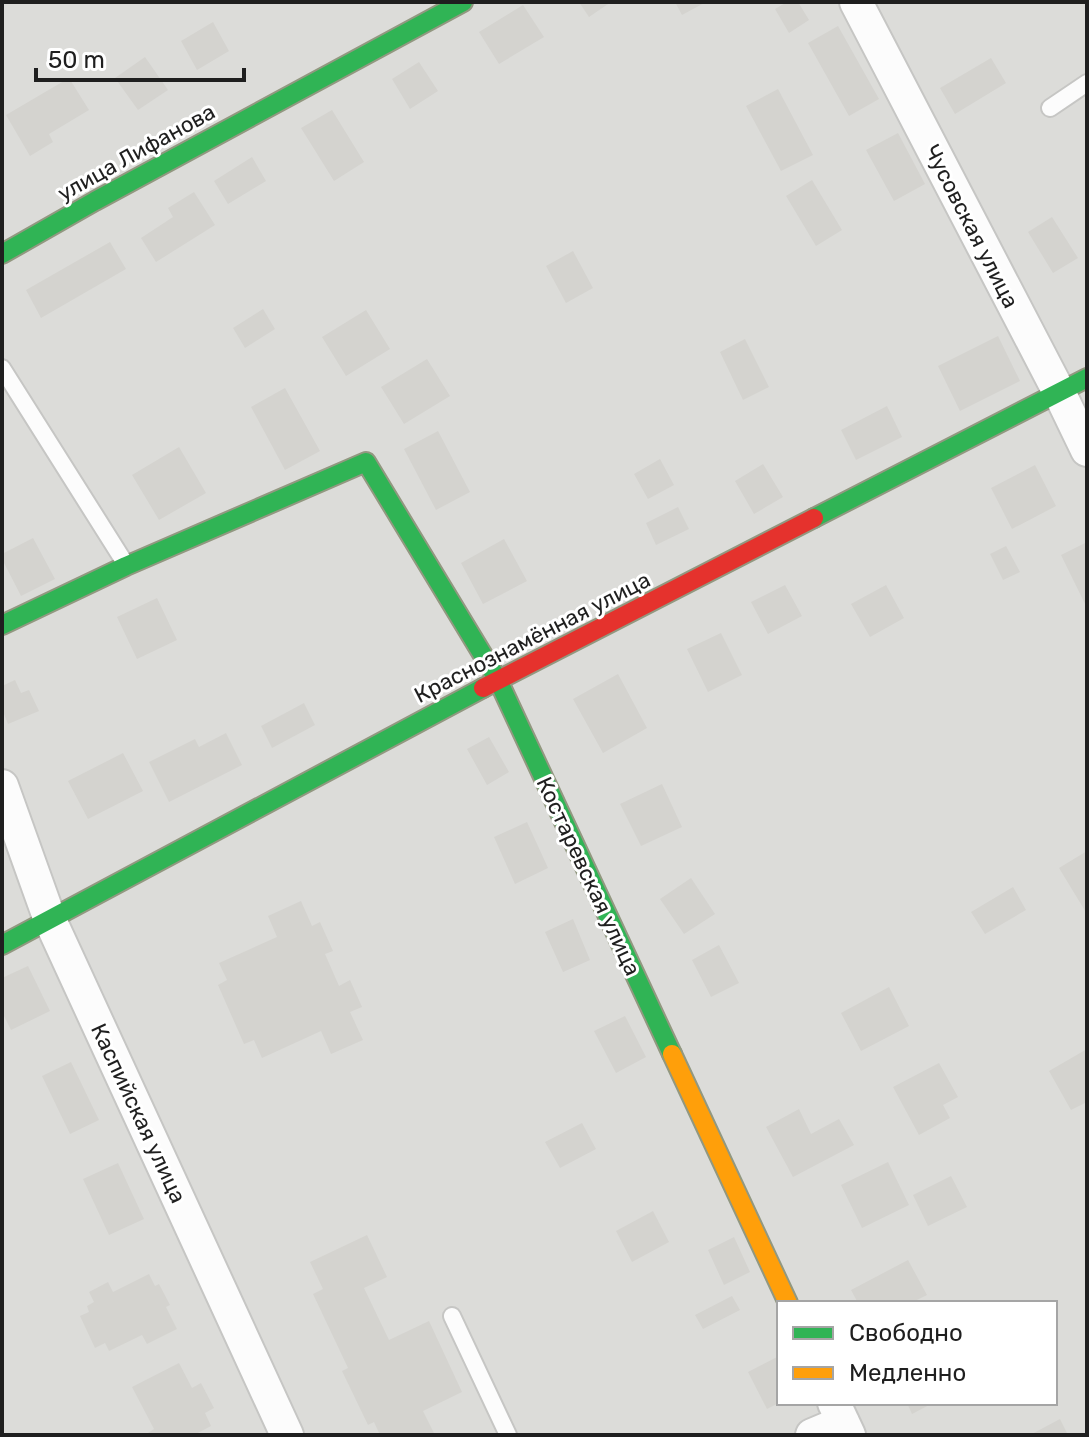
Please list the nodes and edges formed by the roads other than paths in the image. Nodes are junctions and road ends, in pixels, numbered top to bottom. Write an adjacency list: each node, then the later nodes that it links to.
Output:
1 (463, 2): 5 (street, улица Лифанова)
2 (856, 2): 7 (street, Чусовская улица)
3 (1087, 83): 4 (lane)
4 (1050, 108)
5 (2, 254)
6 (2, 368): 9 (lane)
7 (1073, 386): 8 (street, Чусовская улица); 11 (street, Краснознамённая улица)
8 (1087, 450)
9 (126, 566): 10 (street); 11 (street, Костаревская улица)
10 (2, 625)
11 (498, 680): 13 (street, Краснознамённая улица); 15 (street, Костаревская улица)
12 (2, 786): 13 (street, Каспийская улица)
13 (50, 920): 14 (street, Краснознамённая улица); 18 (street, Каспийская улица)
14 (2, 945)
15 (787, 1301)
16 (452, 1316): 19 (lane)
17 (842, 1420): 20 (street)
18 (287, 1435)
19 (508, 1435)
20 (812, 1435)

